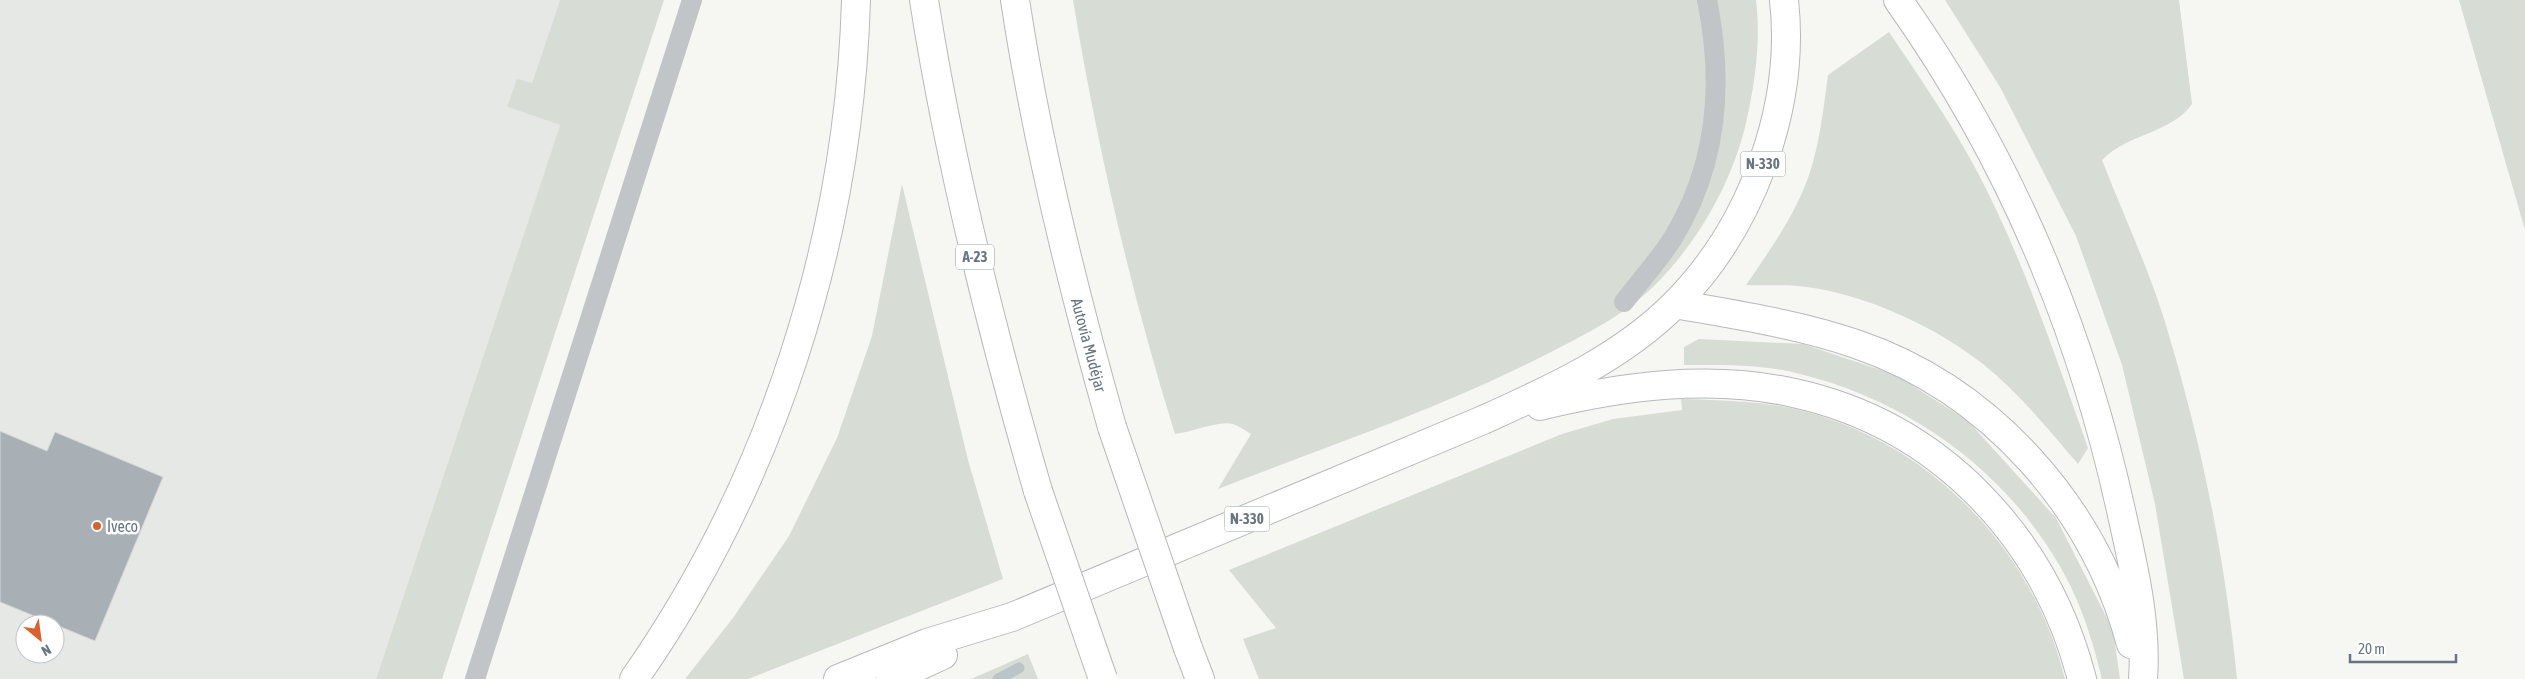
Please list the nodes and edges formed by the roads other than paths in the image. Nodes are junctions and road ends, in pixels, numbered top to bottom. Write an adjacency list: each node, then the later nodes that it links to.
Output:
1 (692, 0): 12 (lane)
2 (856, 0): 13 (highway)
3 (924, 0): 16 (highway, A-23, bridge)
4 (1015, 0): 17 (highway, Autovía Mudéjar, bridge)
5 (1707, 0): 8 (lane)
6 (1784, 0): 9 (highway, N-330)
7 (1898, 0): 19 (highway)
8 (1624, 302)
9 (1675, 304): 10 (highway, N-330); 19 (highway)
10 (1482, 420): 11 (highway, N-330); 18 (highway)
11 (1012, 617): 14 (highway, N-330); 15 (highway, N-330)
12 (474, 679)
13 (634, 679)
14 (838, 679)
15 (891, 679)
16 (1103, 679)
17 (1200, 679)
18 (2082, 679)
19 (2142, 679)

